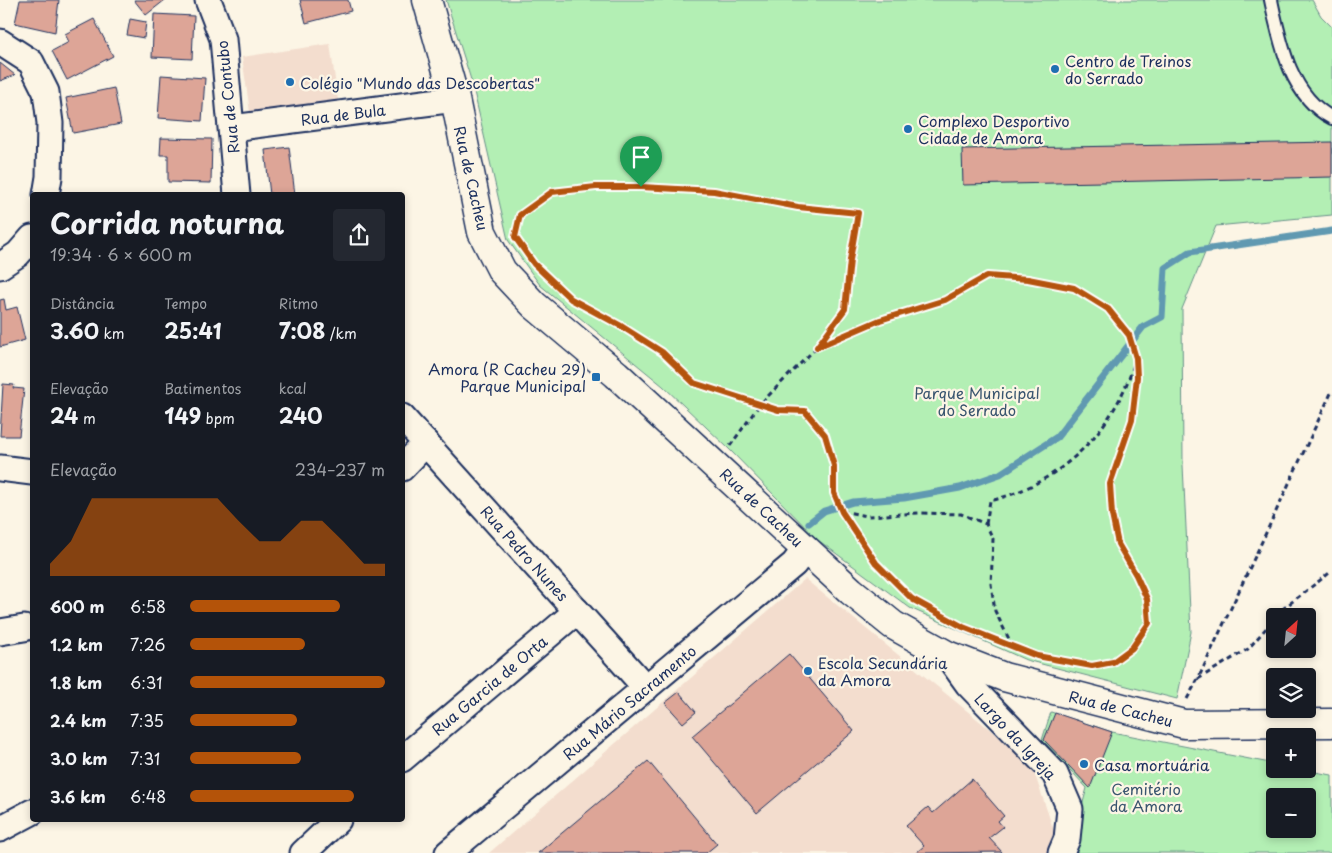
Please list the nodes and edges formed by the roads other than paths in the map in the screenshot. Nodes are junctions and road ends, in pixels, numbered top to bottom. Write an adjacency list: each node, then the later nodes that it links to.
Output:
1 (208, 0): 7 (street, Rua de Contubo)
2 (427, 0): 5 (main road, Rua de Cacheu)
3 (1271, 0): 6 (lane)
4 (0, 42): 8 (street)
5 (454, 100): 7 (street, Rua de Bula); 17 (main road, Rua de Cacheu)
6 (1332, 118)
7 (232, 128): 9 (street, Rua de Contubo)
8 (46, 192)
9 (237, 192)
10 (30, 240): 11 (street)
11 (0, 266)
12 (405, 420): 13 (street, Rua Pedro Nunes)
13 (426, 443): 14 (street); 18 (street, Rua Pedro Nunes)
14 (405, 465)
15 (0, 468): 16 (street)
16 (30, 472)
17 (806, 548): 21 (main road, Rua de Cacheu); 22 (street, Rua Mário Sacramento)
18 (577, 611): 22 (street, Rua Pedro Nunes); 24 (street, Rua Garcia de Orta)
19 (24, 628): 20 (street)
20 (0, 632)
21 (946, 655): 23 (main road, Rua de Cacheu); 30 (street, Largo da Igreja)
22 (646, 688): 29 (street, Rua Mário Sacramento)
23 (1332, 723)
24 (405, 756)
25 (30, 813): 27 (street)
26 (336, 822): 28 (street)
27 (0, 829)
28 (303, 853)
29 (448, 853)
30 (1061, 853)

